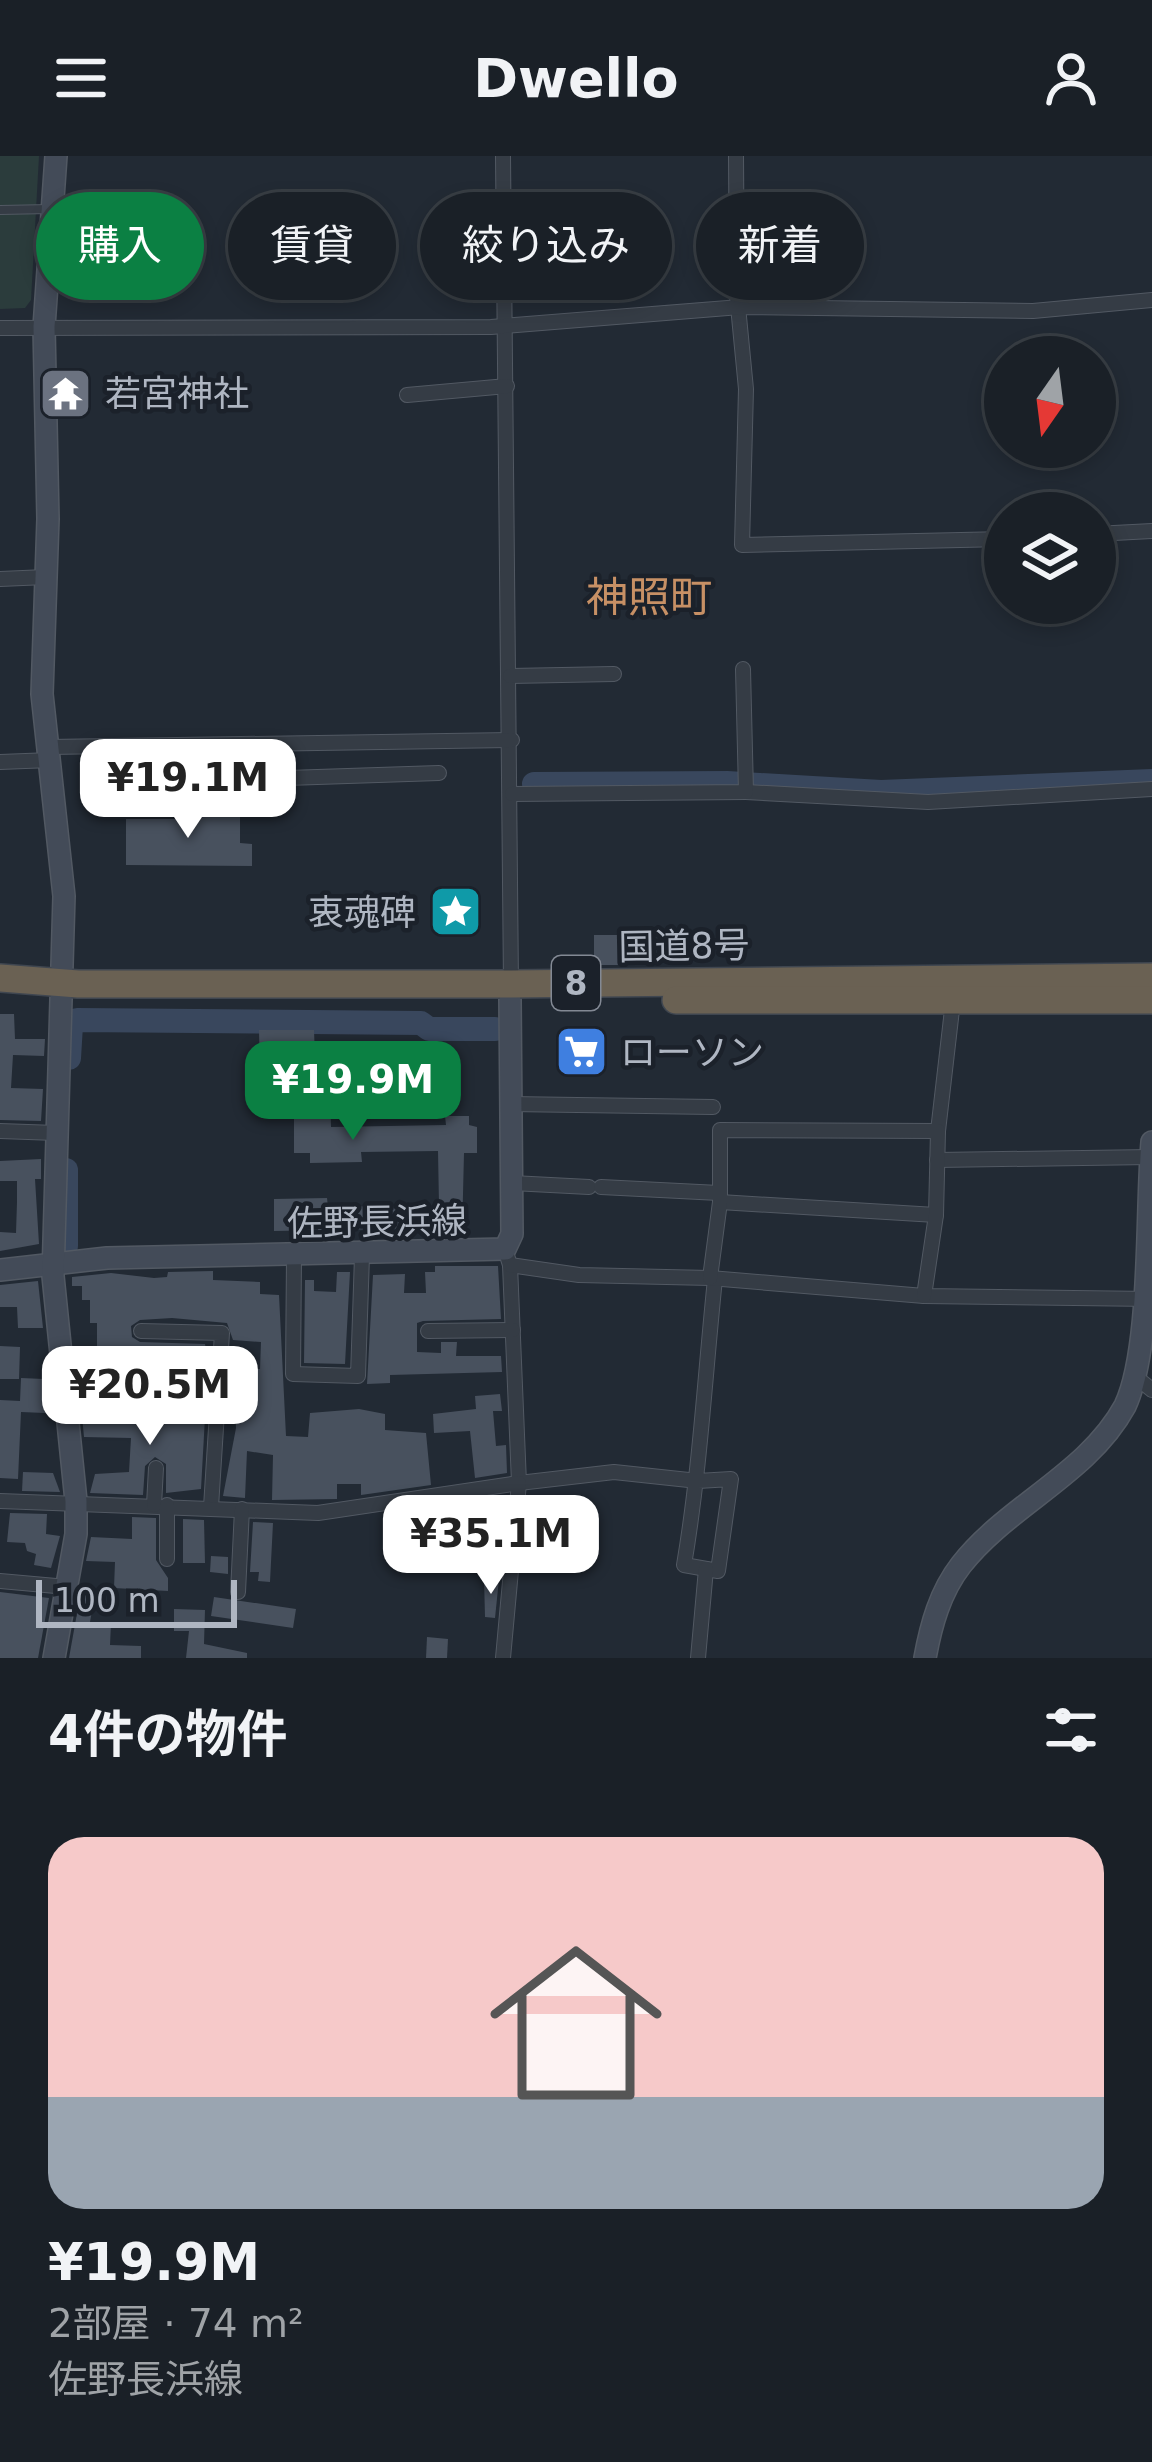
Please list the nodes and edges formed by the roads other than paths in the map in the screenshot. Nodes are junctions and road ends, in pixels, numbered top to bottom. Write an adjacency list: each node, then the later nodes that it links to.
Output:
1 (56, 156): 4 (street)
2 (503, 156): 10 (street)
3 (736, 156): 9 (street)
4 (53, 192)
5 (36, 209): 6 (lane)
6 (0, 210)
7 (46, 300): 12 (street)
8 (1152, 300): 9 (street)
9 (740, 307): 10 (street); 17 (street)
10 (506, 324): 12 (street); 13 (street)
11 (0, 328): 12 (street)
12 (44, 328): 18 (street)
13 (507, 386): 14 (street); 22 (street)
14 (406, 395)
15 (1152, 531): 16 (street)
16 (1116, 533)
17 (984, 539)
18 (46, 577): 19 (street); 25 (street)
19 (0, 579)
20 (743, 669): 31 (street)
21 (614, 674): 22 (street)
22 (510, 676): 24 (street)
23 (400, 740): 24 (street); 25 (street); 27 (street)
24 (512, 740): 32 (street)
25 (50, 753): 26 (street); 35 (street)
26 (0, 762)
27 (402, 773): 28 (street); 29 (street)
28 (439, 773)
29 (287, 783)
30 (1152, 790): 31 (street)
31 (746, 792): 32 (street)
32 (512, 794): 36 (street)
33 (1152, 977): 36 (highway, 国道8号 / 8)
34 (0, 978): 35 (highway, 国道8号 / 8)
35 (60, 991): 36 (highway, 国道8号 / 8); 37 (highway, 国道8号 / 8); 44 (street)
36 (511, 992): 39 (highway, 国道8号 / 8); 40 (street, 佐野長浜線)
37 (0, 996)
38 (1152, 1000): 39 (highway, 国道8号 / 8)
39 (953, 1001): 43 (street)
40 (510, 1104): 41 (street); 48 (street, 佐野長浜線)
41 (713, 1107)
42 (0, 1131): 44 (street)
43 (938, 1131): 46 (street); 49 (street)
44 (56, 1133): 54 (street)
45 (1152, 1142): 47 (street)
46 (938, 1160): 47 (street); 50 (street)
47 (1151, 1168): 58 (street)
48 (512, 1184): 49 (street); 52 (street, 佐野長浜線)
49 (720, 1197): 50 (street); 56 (street)
50 (936, 1214): 57 (street)
51 (362, 1256): 52 (street, 佐野長浜線); 53 (street, 佐野長浜線); 53 (street)
52 (507, 1257): 56 (street); 59 (street)
53 (294, 1258): 54 (street, 佐野長浜線)
54 (54, 1263): 55 (street, 佐野長浜線); 69 (street)
55 (0, 1270)
56 (712, 1279): 57 (street); 66 (street)
57 (924, 1296): 58 (street)
58 (1148, 1299): 62 (street)
59 (512, 1330): 61 (street); 67 (street)
60 (141, 1331): 64 (street)
61 (428, 1331)
62 (1145, 1375): 81 (street)
63 (160, 1399): 64 (street)
64 (217, 1402): 71 (street)
65 (156, 1468): 70 (street)
66 (698, 1481): 67 (street); 74 (street); 74 (street)
67 (519, 1483): 72 (street); 79 (street)
68 (0, 1501): 69 (street)
69 (76, 1501): 70 (street); 76 (street)
70 (161, 1505): 71 (street); 73 (street)
71 (211, 1507): 72 (street)
72 (242, 1509): 77 (street)
73 (167, 1559)
74 (706, 1569): 80 (street)
75 (0, 1581): 76 (street)
76 (67, 1587): 78 (street)
77 (238, 1592)
78 (54, 1658)
79 (503, 1658)
80 (698, 1658)
81 (925, 1658)

